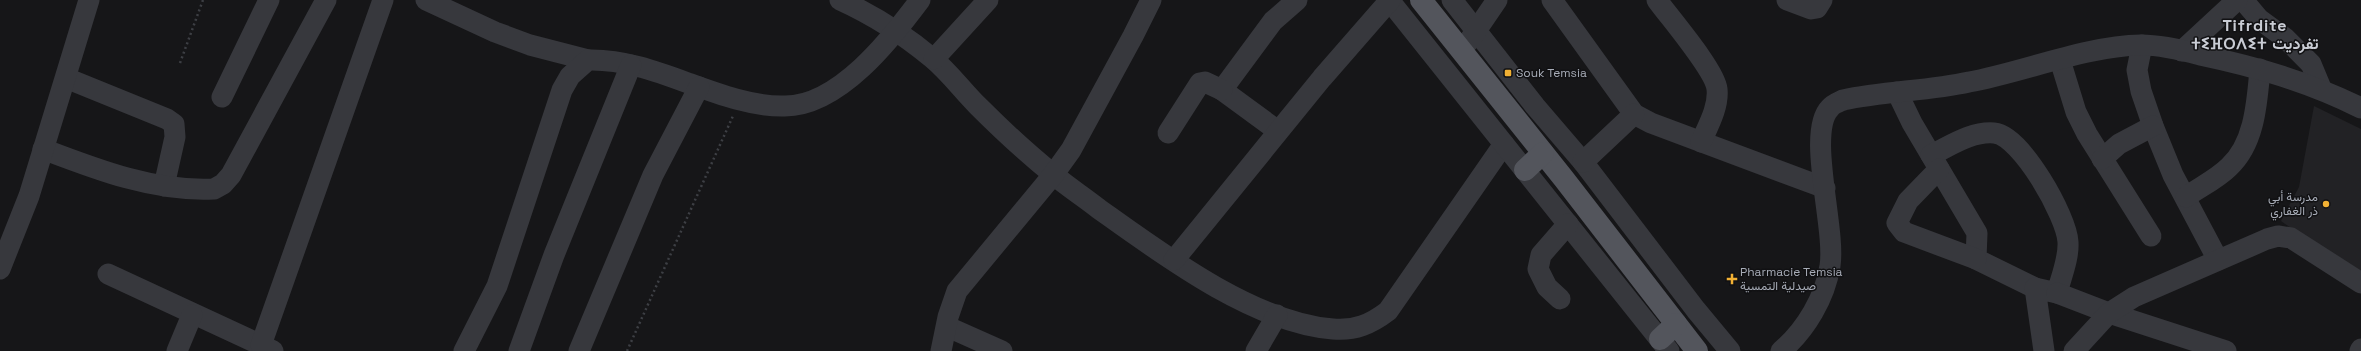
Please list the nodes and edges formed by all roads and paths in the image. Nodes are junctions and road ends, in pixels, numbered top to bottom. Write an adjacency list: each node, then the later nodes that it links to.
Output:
1 (89, 0): 34 (street)
2 (203, 0): 31 (path)
3 (269, 0): 39 (street)
4 (326, 0): 55 (street)
5 (383, 0): 75 (street)
6 (426, 0): 29 (street)
7 (840, 0): 22 (street)
8 (920, 0): 23 (street)
9 (988, 0): 28 (street)
10 (1151, 0): 54 (street)
11 (1297, 0): 37 (street)
12 (1390, 0): 44 (street); 47 (street)
13 (1421, 0): 27 (main road)
14 (1452, 0): 24 (street)
15 (1497, 0): 24 (street)
16 (1657, 0): 46 (street)
17 (1787, 0): 18 (street)
18 (1822, 0)
19 (2237, 0): 26 (street)
20 (2243, 0): 36 (street)
21 (1557, 2): 42 (street)
22 (864, 5): 23 (street)
23 (898, 30): 28 (street); 40 (street)
24 (1477, 30): 27 (street); 51 (street)
25 (2142, 45): 26 (street); 30 (street); 43 (street)
26 (2182, 50): 33 (street)
27 (1462, 52): 49 (main road)
28 (934, 59): 54 (street)
29 (588, 60): 32 (street); 77 (street)
30 (2060, 60): 38 (street); 50 (street)
31 (180, 63)
32 (631, 65): 35 (street); 78 (street)
33 (2260, 69): 36 (street); 57 (street)
34 (66, 78): 48 (street); 55 (street)
35 (699, 87): 40 (street); 79 (street)
36 (2321, 88): 41 (street)
37 (1222, 90): 44 (street); 45 (street)
38 (1897, 92): 52 (street); 56 (street)
39 (222, 97)
40 (740, 99): 80 (path)
41 (2361, 108)
42 (1634, 114): 46 (street); 51 (street)
43 (2153, 126): 50 (street); 57 (street)
44 (1278, 131): 61 (street)
45 (1168, 132)
46 (1701, 142): 56 (street)
47 (1504, 144): 53 (street); 71 (street)
48 (44, 149): 55 (street); 63 (street)
49 (1544, 153): 53 (main road); 72 (main road)
50 (2102, 159): 59 (street)
51 (1583, 162): 85 (street)
52 (1935, 162): 60 (street); 60 (street); 67 (street)
53 (1525, 170): 58 (street)
54 (1053, 175): 61 (street); 73 (street)
55 (164, 186)
56 (1825, 188): 86 (street)
57 (2186, 197): 62 (street)
58 (1568, 224): 68 (street); 74 (street)
59 (2151, 236)
60 (1976, 259): 66 (street)
61 (1174, 260): 71 (street)
62 (2218, 260): 65 (street); 69 (street)
63 (0, 269)
64 (108, 274): 70 (street)
65 (2361, 283)
66 (2035, 288): 67 (street); 87 (street)
67 (2057, 293): 69 (street)
68 (1560, 300)
69 (2109, 313): 88 (street); 89 (street)
70 (192, 315): 75 (street); 76 (street)
71 (1277, 315): 83 (street)
72 (1676, 324): 74 (main road); 84 (main road)
73 (948, 327): 81 (street); 82 (street)
74 (1659, 347)
75 (267, 348)
76 (177, 351)
77 (464, 351)
78 (519, 351)
79 (579, 351)
80 (627, 351)
81 (941, 351)
82 (1002, 351)
83 (1256, 351)
84 (1697, 351)
85 (1730, 351)
86 (1781, 351)
87 (2044, 351)
88 (2074, 351)
89 (2226, 351)

